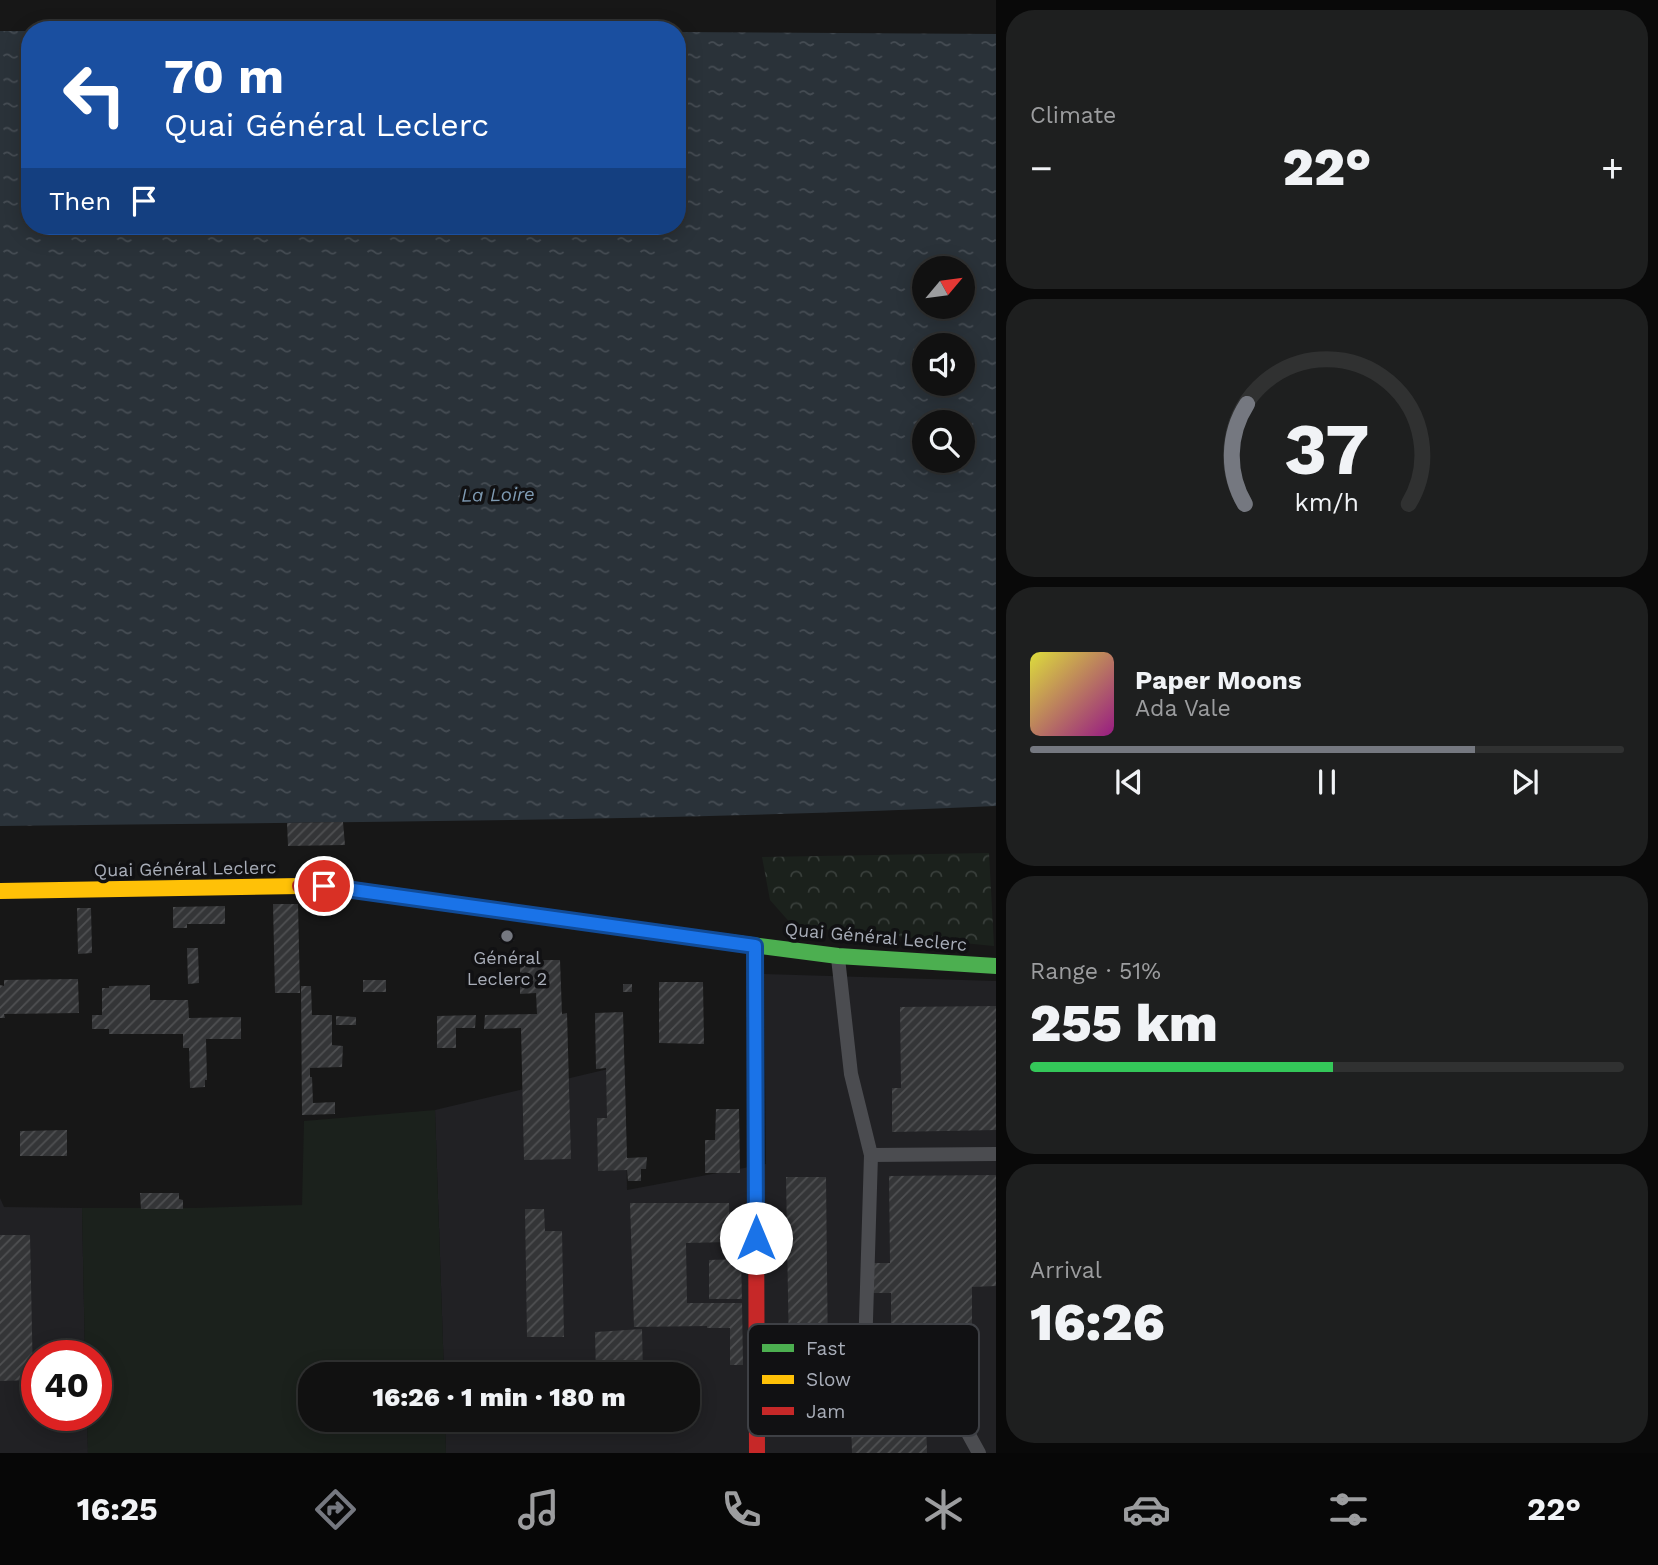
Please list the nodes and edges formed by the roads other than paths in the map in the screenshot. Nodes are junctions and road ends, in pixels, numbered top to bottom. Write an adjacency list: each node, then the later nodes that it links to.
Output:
1 (0, 891): 2 (street, Quai Général Leclerc)
2 (755, 946): 3 (street, Quai Général Leclerc); 7 (street)
3 (838, 956): 4 (street, Quai Général Leclerc); 6 (lane)
4 (996, 966)
5 (996, 1154): 6 (lane)
6 (871, 1155): 8 (lane)
7 (756, 1324)
8 (866, 1324)
9 (970, 1436): 10 (lane)
10 (979, 1453)

